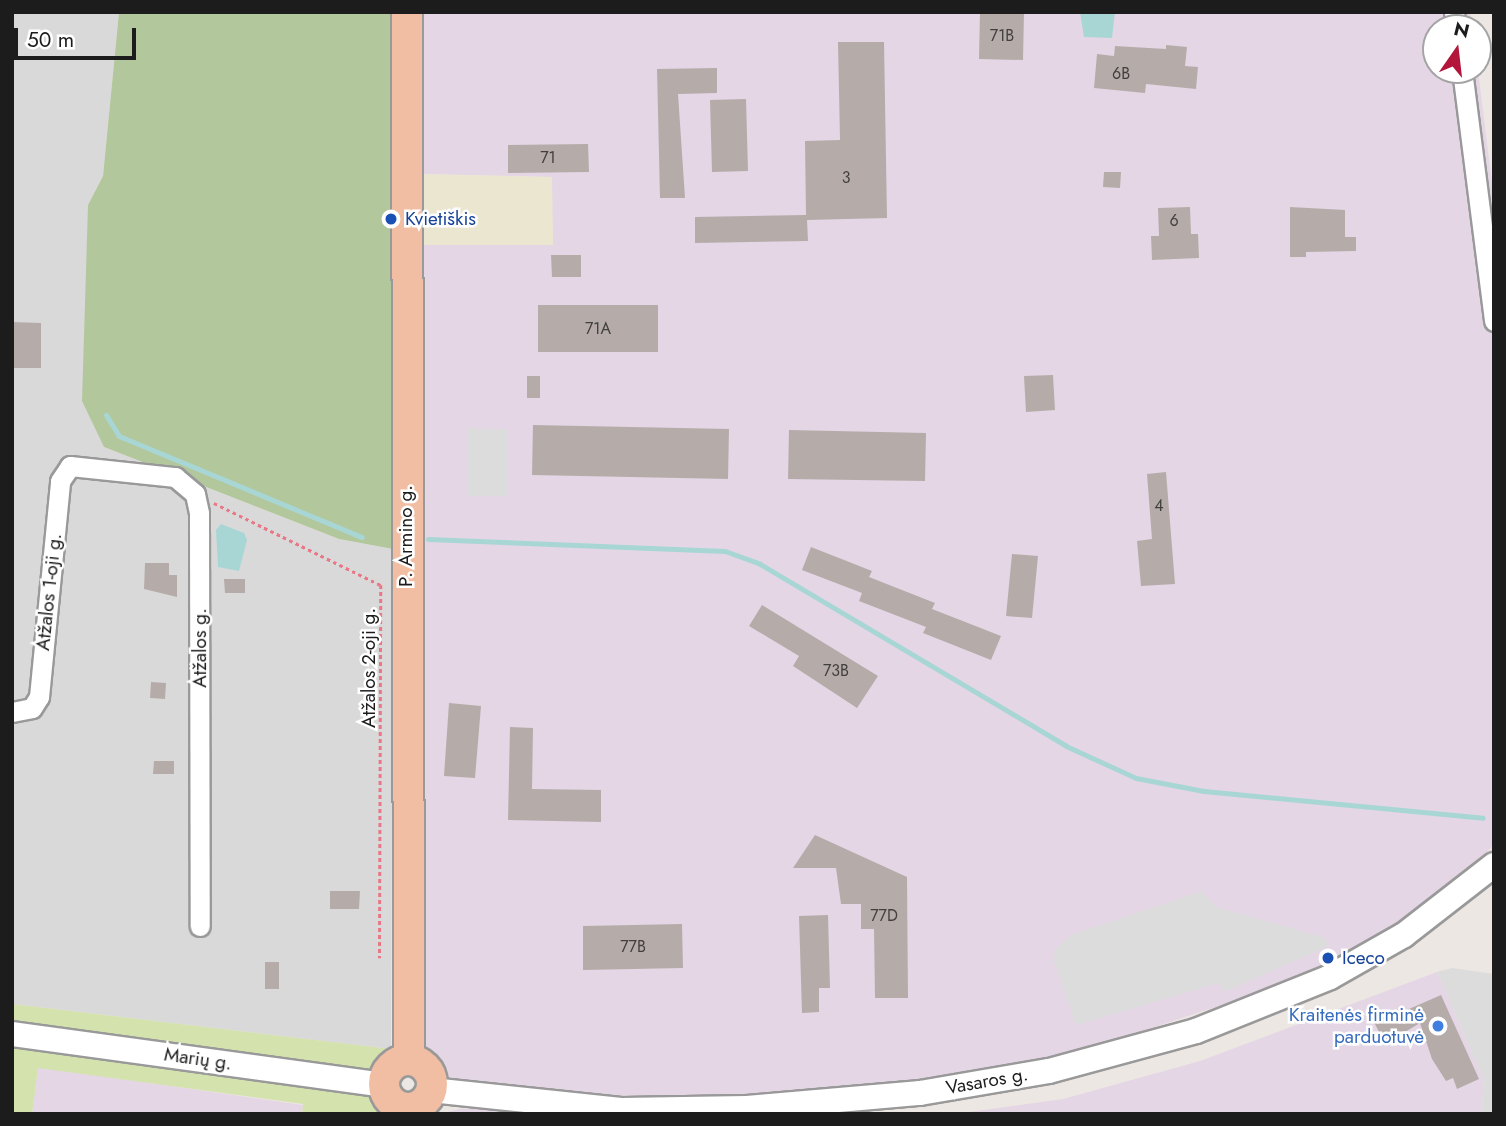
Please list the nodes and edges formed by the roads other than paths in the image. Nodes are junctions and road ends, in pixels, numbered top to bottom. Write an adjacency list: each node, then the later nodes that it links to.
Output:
1 (407, 12): 9 (main road, P. Armino g.)
2 (1464, 84): 3 (street)
3 (1494, 321)
4 (195, 494): 5 (street, Atžalos 1-oji g.); 7 (street, Atžalos g.)
5 (12, 712)
6 (1494, 865): 11 (street, Vasaros g.)
7 (200, 926)
8 (12, 1034): 10 (street, Marių g.)
9 (409, 1060): 10 (main road); 11 (main road)
10 (383, 1085): 11 (main road)
11 (415, 1104)

